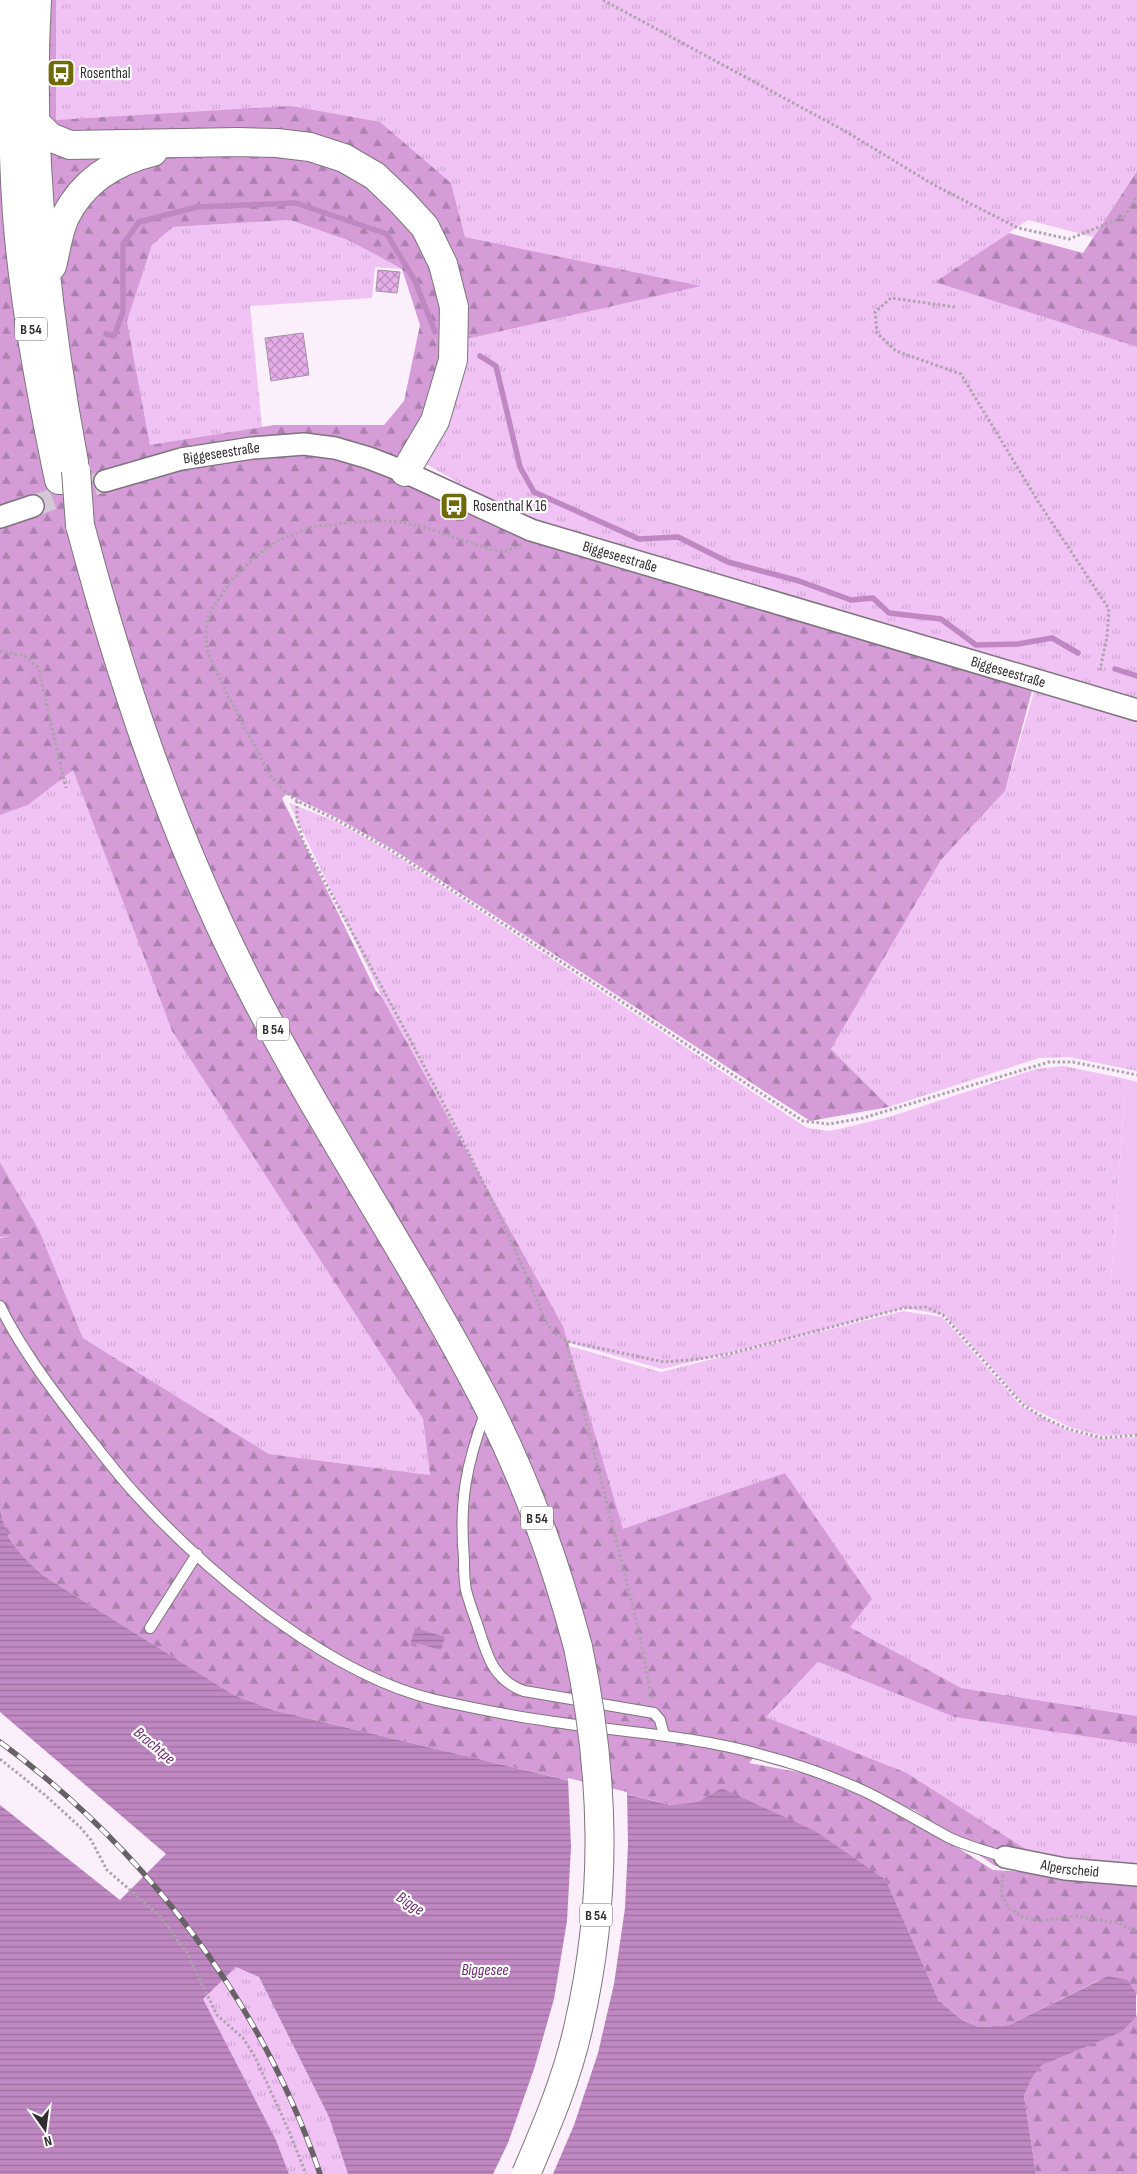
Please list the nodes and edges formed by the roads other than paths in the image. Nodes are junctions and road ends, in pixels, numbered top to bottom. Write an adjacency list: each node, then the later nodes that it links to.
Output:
1 (4, 0): 4 (main road)
2 (14, 0): 7 (main road, B 54)
3 (37, 0): 5 (main road, B 54)
4 (0, 16)
5 (36, 123): 6 (main road); 8 (main road, B 54)
6 (196, 143): 8 (main road); 9 (main road)
7 (7, 170): 10 (main road, B 54)
8 (48, 281): 10 (main road, B 54)
9 (406, 472): 11 (street, Biggeseestraße); 14 (street, Biggeseestraße)
10 (68, 475): 16 (main road, B 54, bridge)
11 (105, 481)
12 (33, 506): 13 (street)
13 (0, 517)
14 (1137, 710)
15 (0, 1306): 17 (lane)
16 (488, 1406): 19 (lane); 22 (main road, B 54, bridge)
17 (197, 1554): 18 (lane); 19 (lane)
18 (150, 1628)
19 (664, 1734): 20 (lane)
20 (1005, 1857): 21 (street, Alperscheid)
21 (1137, 1875)
22 (526, 2174)

